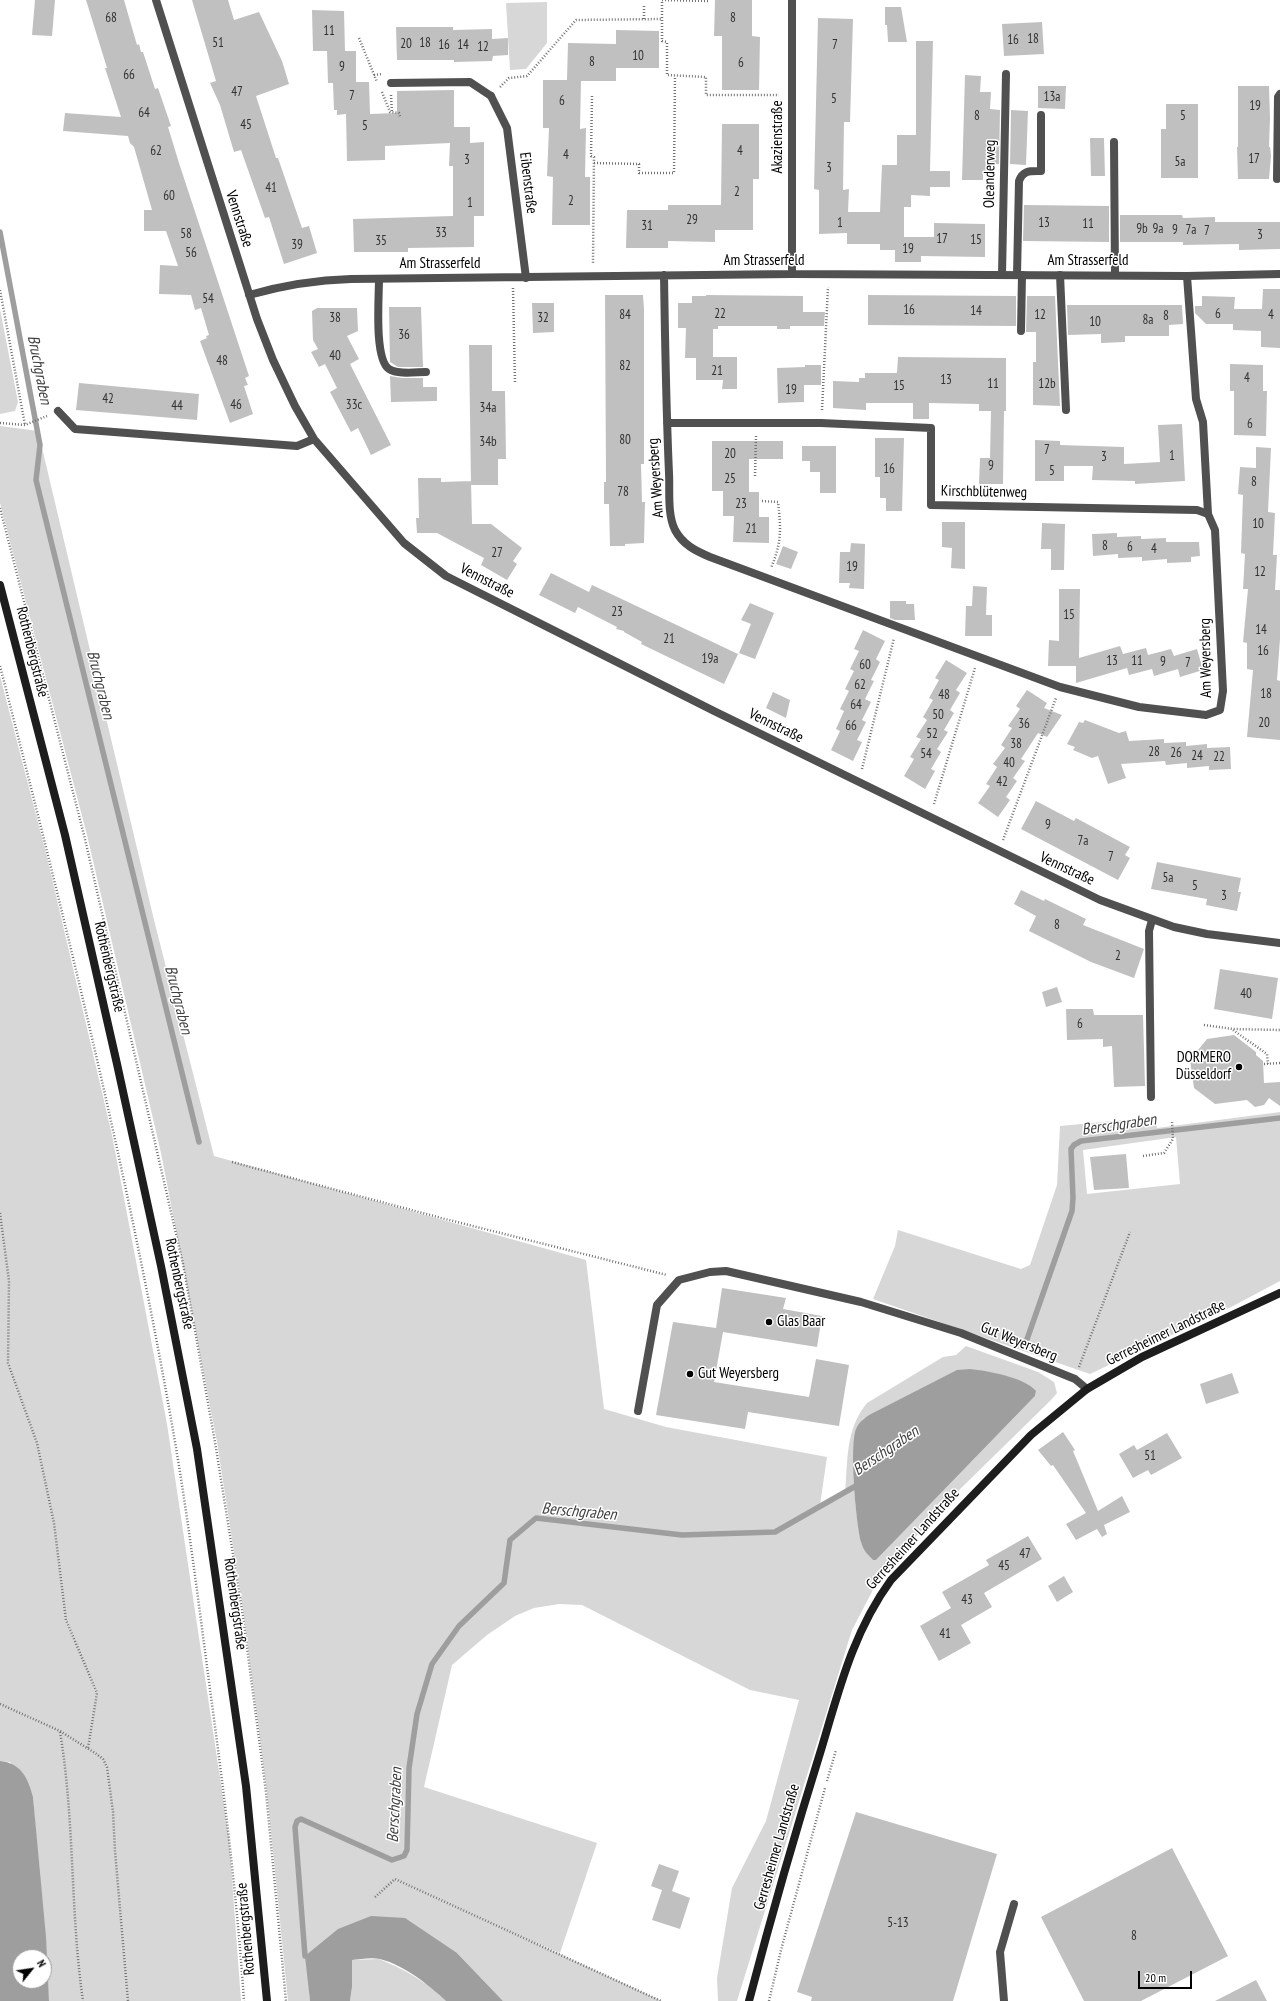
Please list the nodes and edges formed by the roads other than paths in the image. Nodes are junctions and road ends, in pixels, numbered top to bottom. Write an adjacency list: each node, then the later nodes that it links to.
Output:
1 (156, 0): 19 (street, Vennstraße)
2 (792, 0): 9 (street, Akazienstraße)
3 (1006, 74): 12 (street, Oleanderweg)
4 (391, 83): 17 (street, Eibenstraße)
5 (1280, 94): 8 (street)
6 (1041, 114): 13 (street)
7 (1114, 142): 15 (street)
8 (1277, 178)
9 (792, 274): 11 (street, Am Strasserfeld); 12 (street, Am Strasserfeld)
10 (1280, 274): 16 (street, Am Strasserfeld)
11 (664, 275): 17 (street, Am Strasserfeld); 24 (street, Am Weyersberg)
12 (1002, 275): 13 (street, Am Strasserfeld)
13 (1019, 275): 14 (street, Am Strasserfeld); 20 (street)
14 (1060, 275): 15 (street, Am Strasserfeld); 22 (street)
15 (1115, 275): 16 (street, Am Strasserfeld)
16 (1187, 276): 26 (street)
17 (526, 278): 18 (street, Am Strasserfeld)
18 (379, 279): 19 (street, Am Strasserfeld); 21 (street)
19 (249, 295): 25 (street, Vennstraße)
20 (1021, 331)
21 (426, 372)
22 (1066, 410)
23 (58, 411): 25 (street)
24 (667, 423): 26 (street, Kirschblütenweg); 26 (street, Am Weyersberg)
25 (314, 439): 28 (street, Vennstraße)
26 (1208, 514)
27 (0, 584): 35 (main road, Rothenbergstraße)
28 (1152, 920): 29 (street, Vennstraße); 30 (street)
29 (1280, 942)
30 (1151, 1097)
31 (1280, 1294): 32 (main road, Gerresheimer Landstraße)
32 (1087, 1389): 33 (street, Gut Weyersberg); 36 (main road, Gerresheimer Landstraße)
33 (638, 1411)
34 (1014, 1904): 37 (street)
35 (267, 2001)
36 (749, 2001)
37 (1004, 2001)

